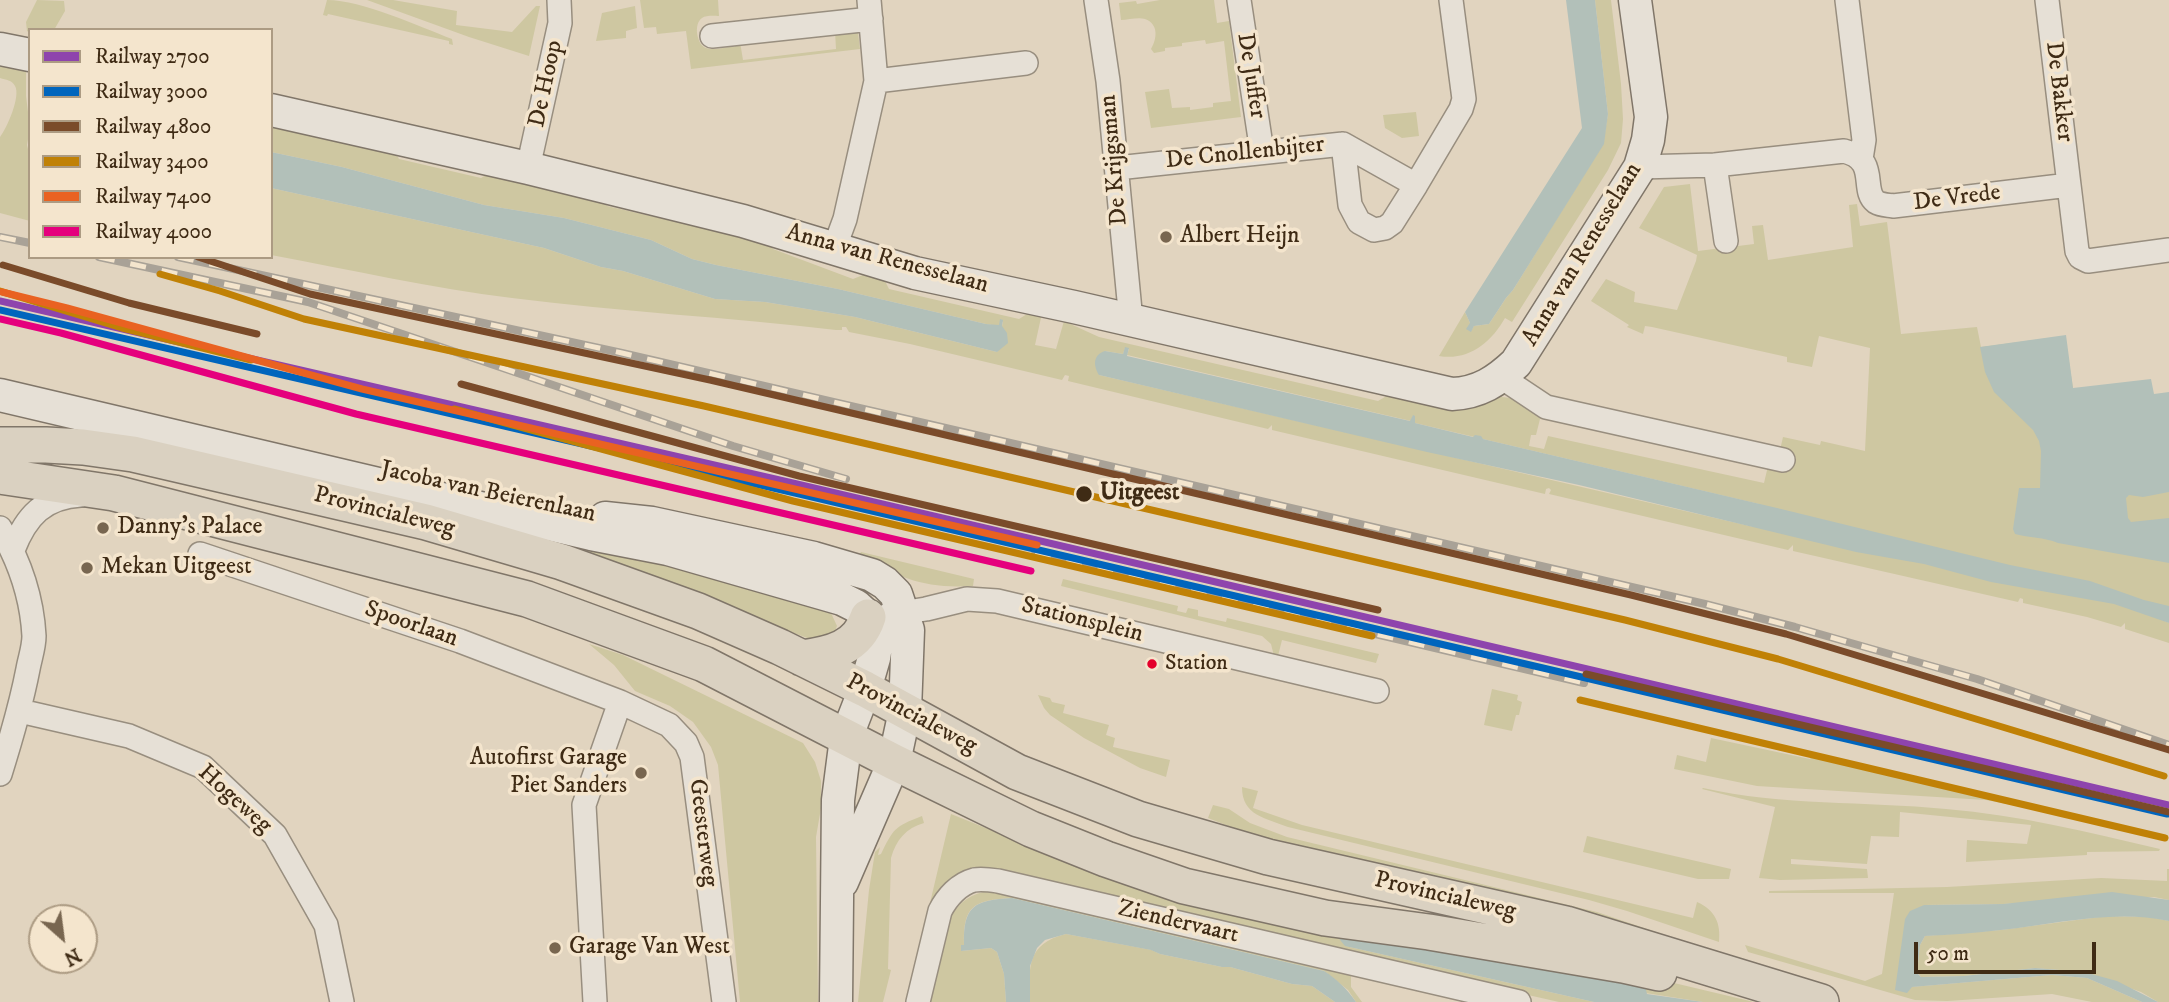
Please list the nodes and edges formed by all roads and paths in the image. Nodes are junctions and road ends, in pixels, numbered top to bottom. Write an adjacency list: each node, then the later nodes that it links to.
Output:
1 (559, 0): 20 (street, De Hoop)
2 (1096, 0): 21 (street, De Krijgsman)
3 (1239, 0): 16 (street, De Juffer)
4 (1451, 0): 22 (street)
5 (1635, 0): 19 (main road, Anna van Renesselaan)
6 (1847, 0): 17 (street)
7 (2046, 0): 23 (street, De Bakker)
8 (870, 10): 9 (street); 13 (street)
9 (712, 36)
10 (0, 49): 11 (main road)
11 (28, 55)
12 (1027, 63): 13 (street)
13 (876, 81): 25 (street)
14 (273, 110): 20 (main road, Anna van Renesselaan)
15 (1343, 144): 16 (street, De Cnollenbijter); 22 (street, De Cnollenbijter); 22 (street)
16 (1262, 152): 21 (street, De Cnollenbijter)
17 (1861, 159): 18 (street); 23 (street, De Vrede)
18 (1715, 165): 19 (street); 24 (street)
19 (1640, 167): 28 (main road, Anna van Renesselaan)
20 (528, 168): 25 (main road, Anna van Renesselaan)
21 (1117, 169): 27 (street, De Krijgsman)
22 (1416, 185)
23 (2069, 185): 26 (street)
24 (1726, 241)
25 (834, 248): 27 (main road, Anna van Renesselaan)
26 (2169, 250)
27 (1131, 321): 28 (main road, Anna van Renesselaan)
28 (1501, 377): 32 (street)
29 (0, 378): 40 (main road, Jacoba van Beierenlaan)
30 (0, 395): 41 (main road, Jacoba van Beierenlaan)
31 (0, 445): 42 (main road, Provincialeweg)
32 (1783, 460)
33 (0, 476): 34 (main road, Provincialeweg)
34 (114, 493): 36 (street); 48 (main road, Provincialeweg)
35 (0, 517): 36 (street)
36 (30, 518): 38 (street)
37 (0, 528): 38 (street)
38 (13, 550): 46 (street)
39 (200, 554): 45 (street, Spoorlaan)
40 (904, 613): 41 (street, Stationsplein); 44 (street, Stationsplein); 47 (main road, Jacoba van Beierenlaan)
41 (868, 617): 42 (main road); 43 (main road)
42 (802, 658): 43 (main road, Provincialeweg)
43 (865, 689): 47 (main road, Provincialeweg); 48 (main road)
44 (1377, 691)
45 (620, 702): 53 (street); 54 (street, Geesterweg)
46 (20, 711): 50 (street); 52 (street, Hogeweg)
47 (905, 711): 49 (main road); 59 (main road, Provincialeweg)
48 (846, 738): 49 (main road, Provincialeweg); 51 (main road)
49 (894, 762): 51 (main road); 58 (main road, Provincialeweg)
50 (0, 774)
51 (839, 889): 55 (main road)
52 (342, 1002)
53 (595, 1002)
54 (724, 1002)
55 (836, 1002)
56 (918, 1002): 57 (street, Ziendervaart)
57 (1518, 1002)
58 (1775, 1002)
59 (1821, 1002)

